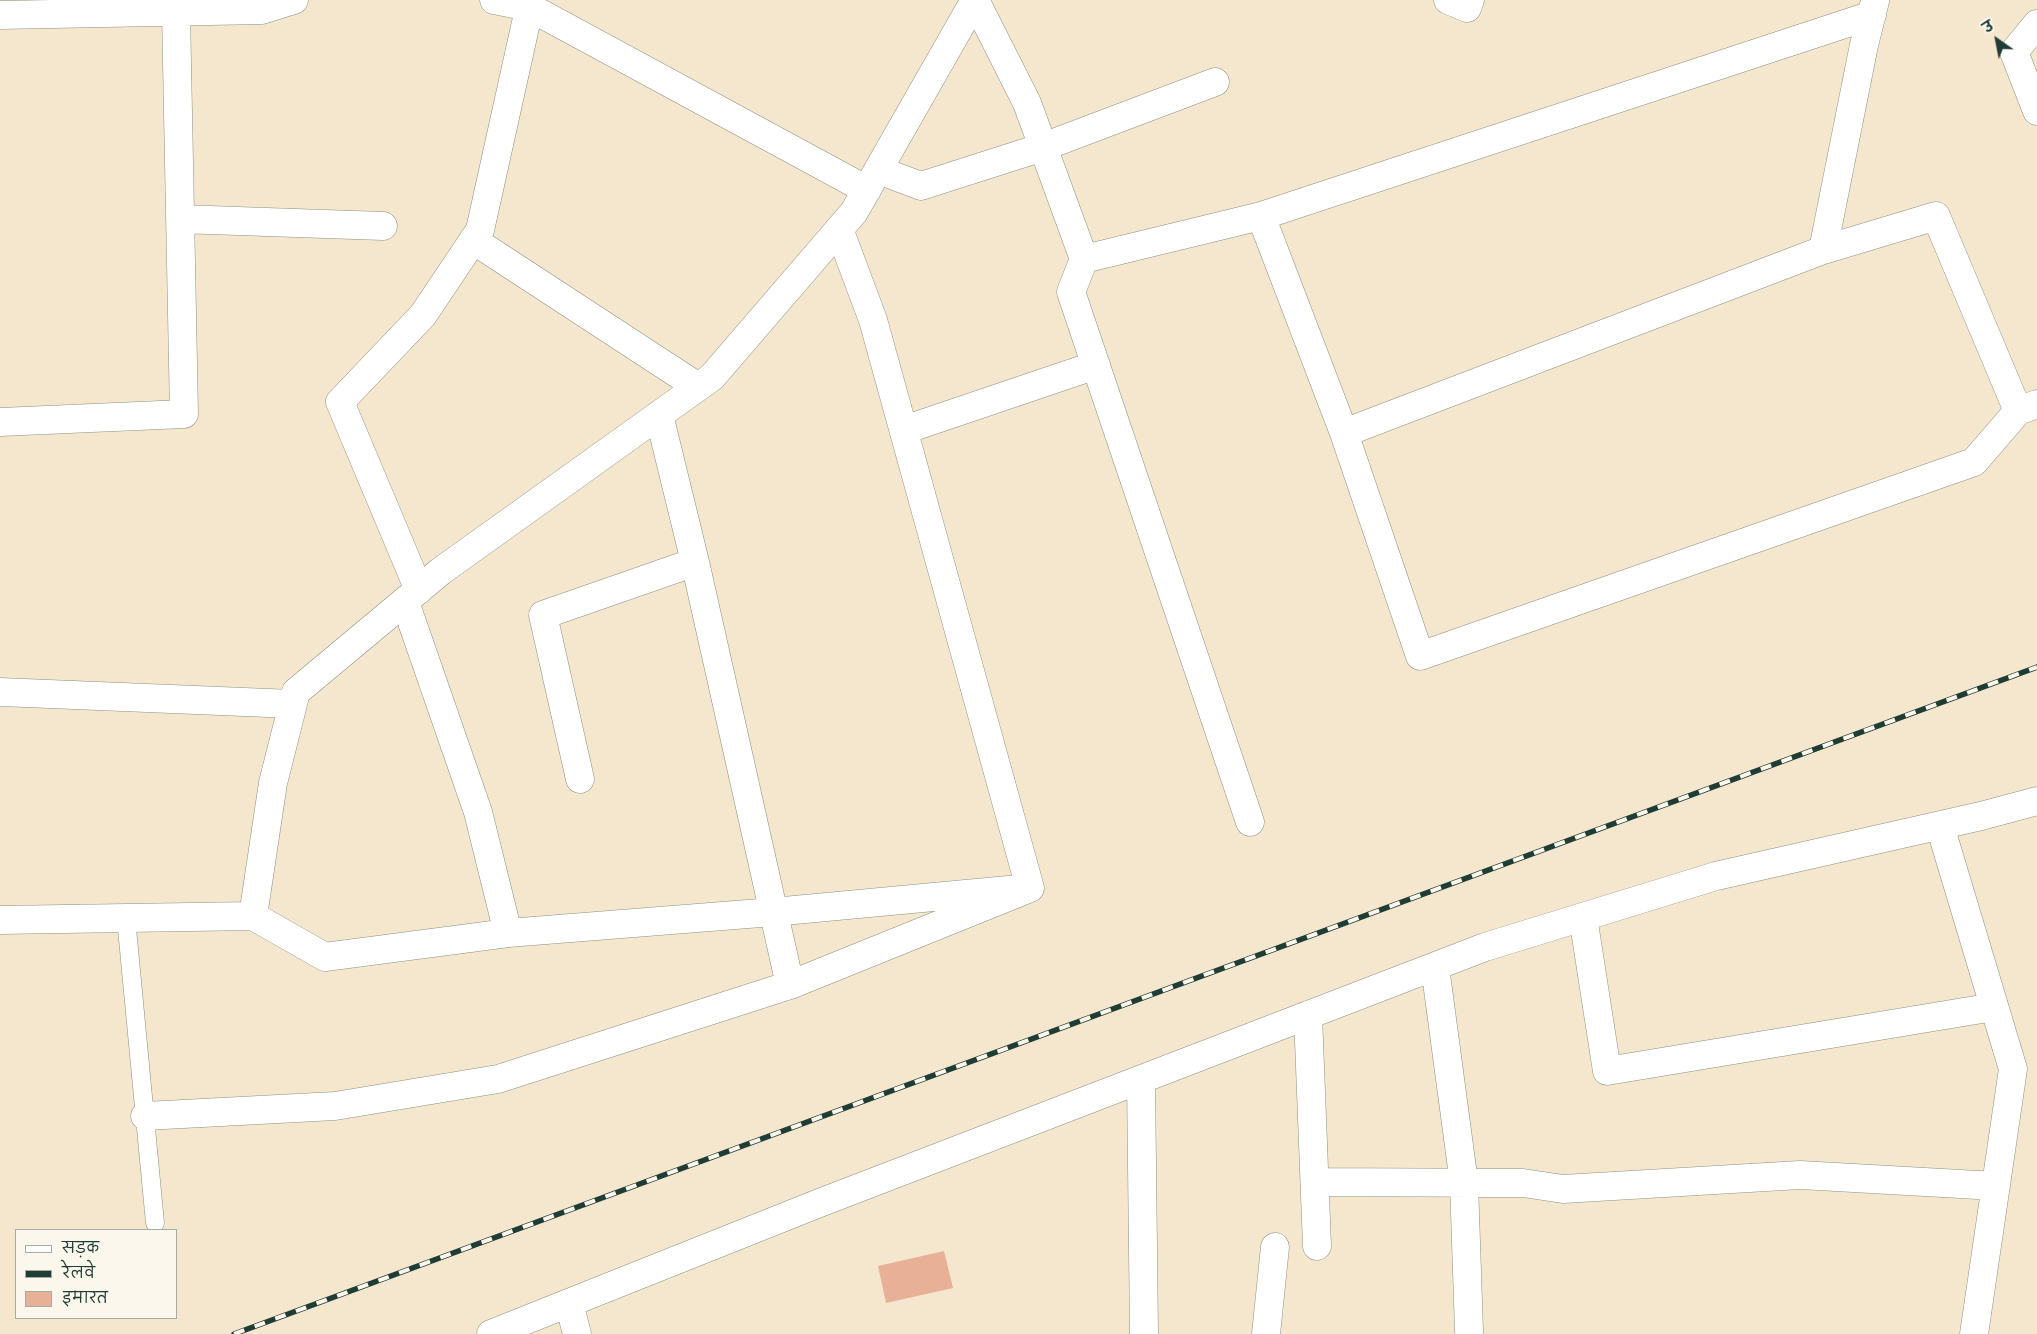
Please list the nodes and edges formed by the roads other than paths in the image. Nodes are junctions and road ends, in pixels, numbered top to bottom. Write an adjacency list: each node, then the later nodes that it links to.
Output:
1 (294, 0): 8 (street)
2 (494, 0): 6 (street)
3 (975, 0): 13 (street); 14 (street)
4 (1448, 0): 5 (street)
5 (1470, 0)
6 (530, 4): 14 (street); 19 (street)
7 (1874, 8): 15 (street); 20 (street)
8 (176, 12): 9 (street); 16 (street)
9 (0, 15)
10 (2037, 24): 12 (street)
11 (1215, 82): 13 (street)
12 (2037, 111)
13 (1043, 147): 14 (street); 21 (street)
14 (872, 180): 18 (street)
15 (1261, 216): 21 (street); 28 (street)
16 (180, 219): 17 (street); 26 (street)
17 (383, 226)
18 (839, 230): 23 (street); 27 (street)
19 (473, 240): 23 (street); 30 (street)
20 (1823, 250): 24 (street); 28 (street)
21 (1084, 259): 22 (street)
22 (1096, 365): 27 (street); 35 (street)
23 (698, 387): 25 (street)
24 (2027, 408): 28 (street)
25 (659, 415): 29 (street); 30 (street)
26 (0, 422)
27 (904, 430): 37 (street)
28 (1344, 433)
29 (695, 562): 33 (street); 38 (street)
30 (412, 596): 32 (street); 43 (street)
31 (0, 692): 32 (street)
32 (293, 704): 39 (street)
33 (580, 780)
34 (2037, 801): 36 (street)
35 (1250, 822)
36 (1940, 826): 40 (street); 46 (street)
37 (1030, 888): 38 (street); 45 (street)
38 (774, 912): 43 (street); 45 (street)
39 (253, 916): 41 (street); 43 (street)
40 (1583, 917): 44 (street); 46 (street)
41 (126, 918): 42 (street); 49 (lane)
42 (0, 920)
43 (508, 932)
44 (1434, 967): 47 (street); 51 (street)
45 (790, 985): 49 (street)
46 (1994, 1007): 52 (street)
47 (1308, 1015): 48 (street); 50 (street)
48 (1141, 1080): 56 (street); 60 (street)
49 (145, 1116): 53 (lane)
50 (1316, 1182): 51 (street); 54 (street)
51 (1464, 1182): 52 (street); 57 (street)
52 (1996, 1186): 62 (street)
53 (155, 1223)
54 (1317, 1246)
55 (1275, 1247): 61 (street)
56 (569, 1302): 58 (street); 59 (street)
57 (1468, 1331)
58 (490, 1334)
59 (576, 1334)
60 (1144, 1334)
61 (1266, 1334)
62 (1974, 1334)

